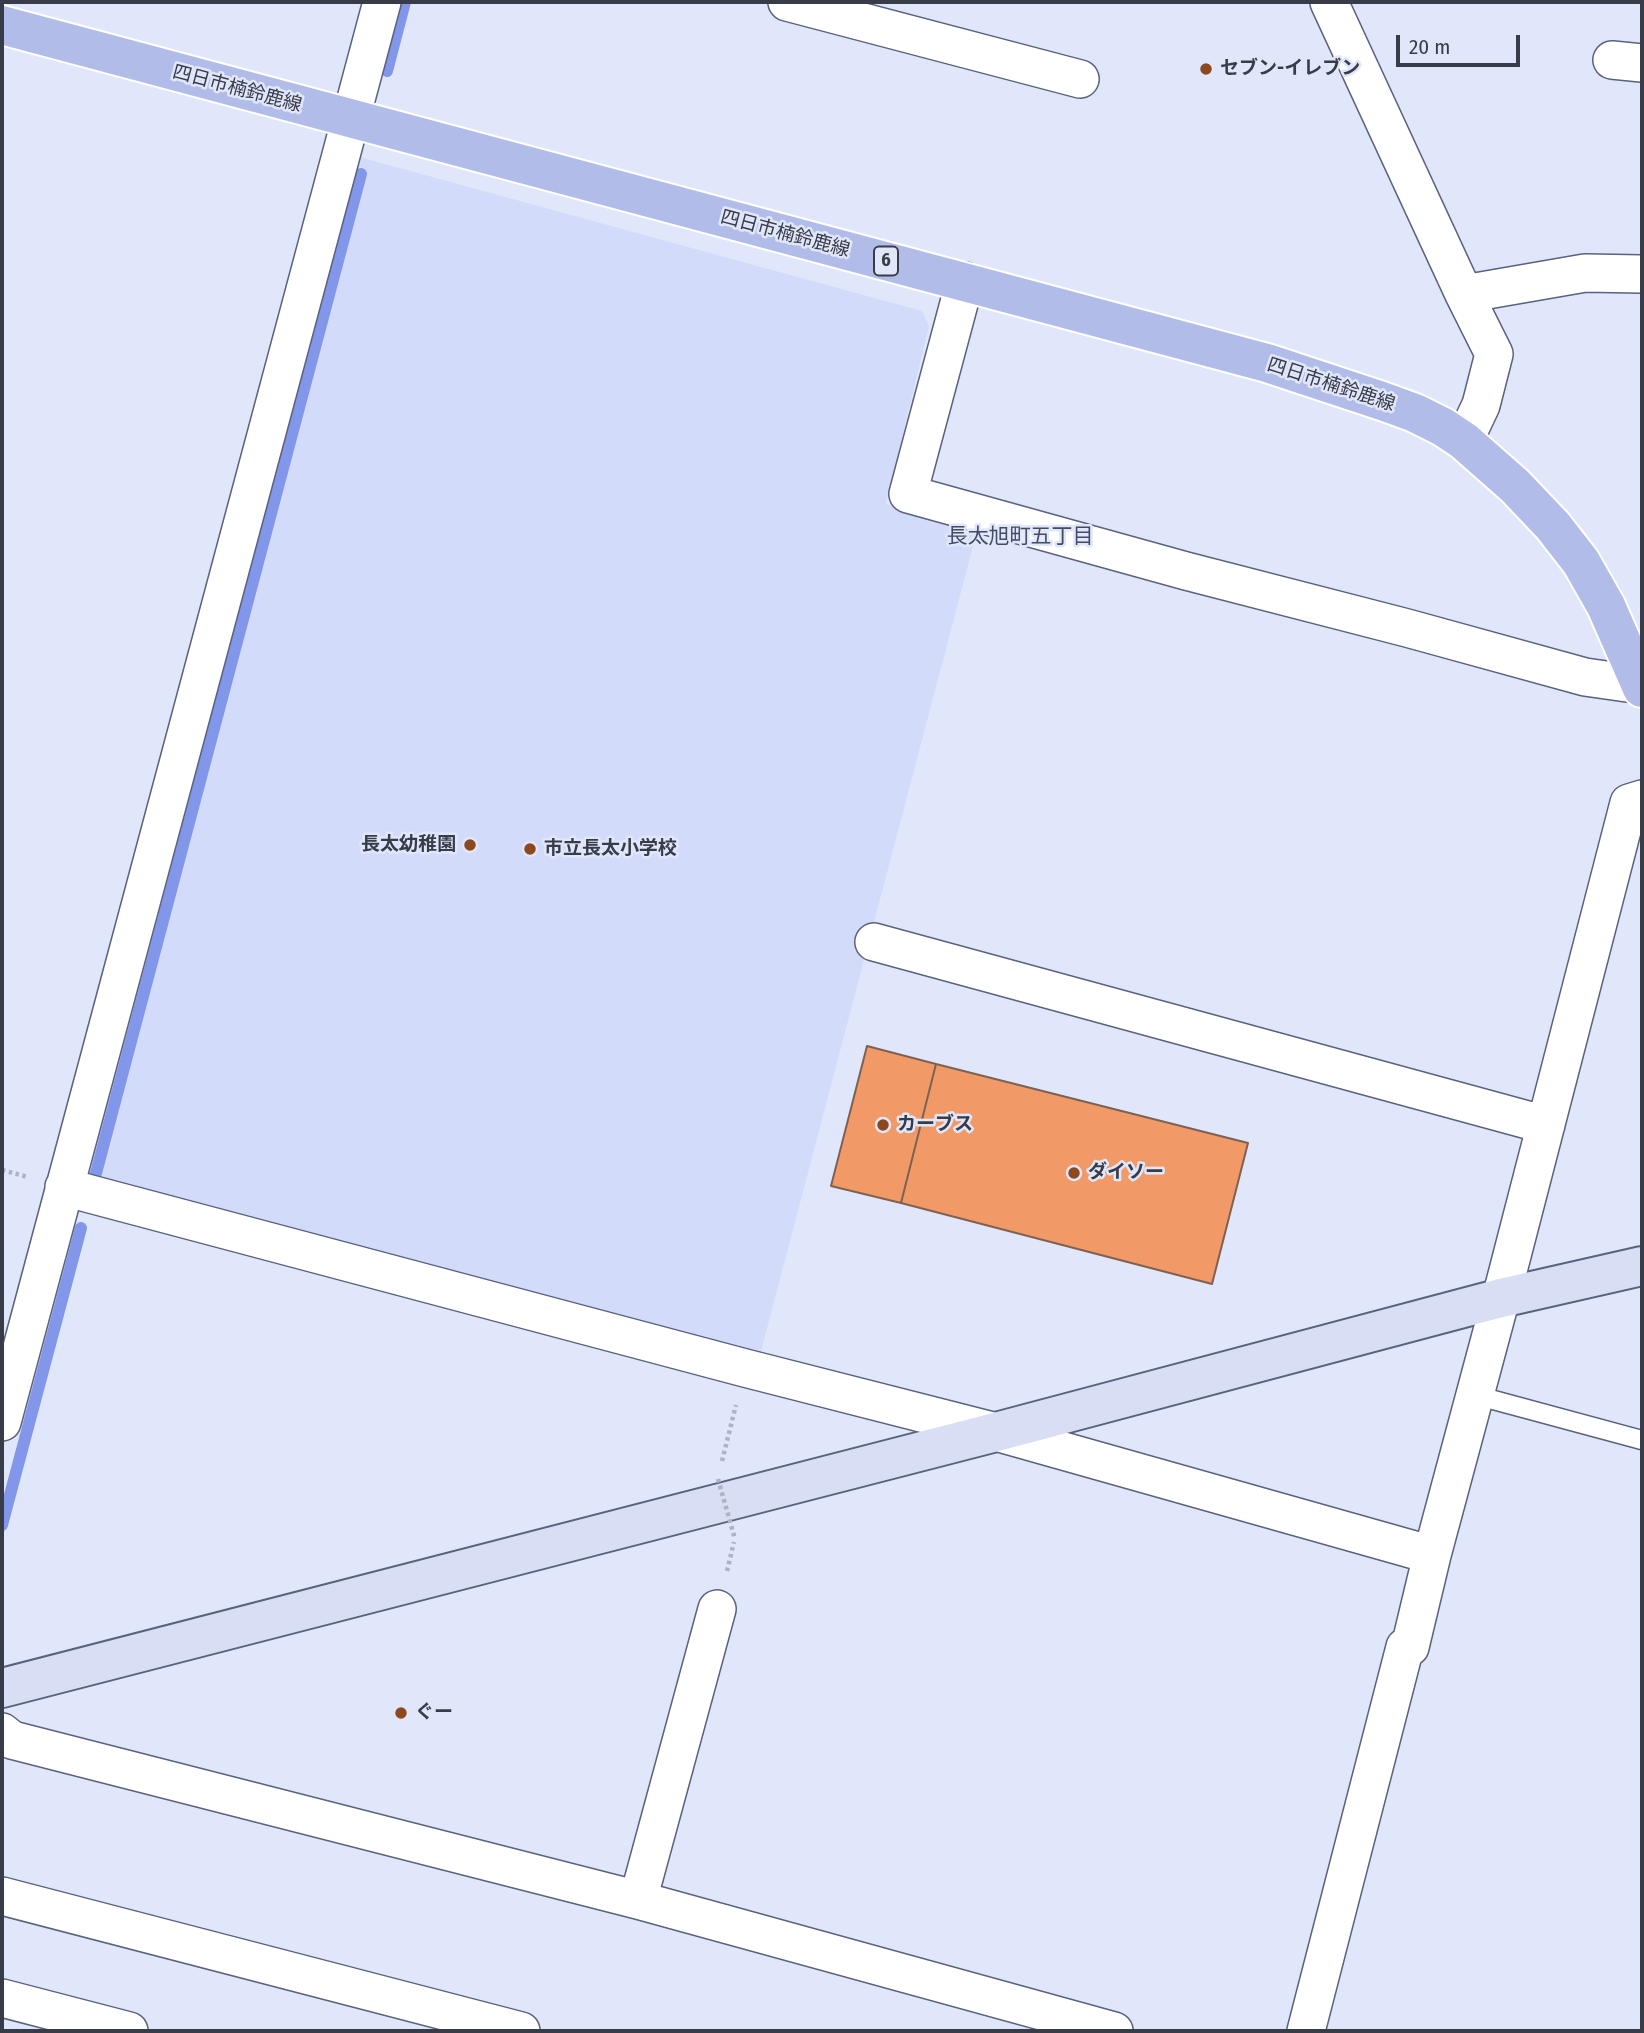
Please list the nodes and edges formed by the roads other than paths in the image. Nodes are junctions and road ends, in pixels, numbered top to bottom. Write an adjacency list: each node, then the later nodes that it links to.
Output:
1 (382, 2): 6 (street)
2 (786, 2): 5 (street)
3 (1329, 2): 9 (street)
4 (2, 25): 6 (main road, 四日市楠鈴鹿線 / 6)
5 (1080, 79)
6 (350, 119): 8 (main road, 四日市楠鈴鹿線 / 6); 15 (street)
7 (1642, 274): 9 (street)
8 (965, 281): 10 (main road, 四日市楠鈴鹿線 / 6); 11 (street)
9 (1464, 294): 10 (street)
10 (1464, 441): 11 (main road, 四日市楠鈴鹿線 / 6)
11 (1642, 686)
12 (1642, 799): 14 (street)
13 (874, 942): 14 (street)
14 (1546, 1125): 17 (street)
15 (64, 1187): 19 (street); 20 (street)
16 (1642, 1266): 17 (street)
17 (1501, 1298): 18 (street); 20 (street)
18 (1475, 1395): 21 (lane); 22 (street)
19 (2, 1422)
20 (996, 1432): 22 (street); 24 (street)
21 (1642, 1440)
22 (1432, 1555): 32 (street)
23 (717, 1609): 27 (street)
24 (2, 1688)
25 (2, 1732): 27 (street)
26 (2, 1896): 30 (street)
27 (638, 1900): 31 (street)
28 (2, 1998): 29 (street)
29 (129, 2031)
30 (521, 2031)
31 (1114, 2031)
32 (1306, 2031)

